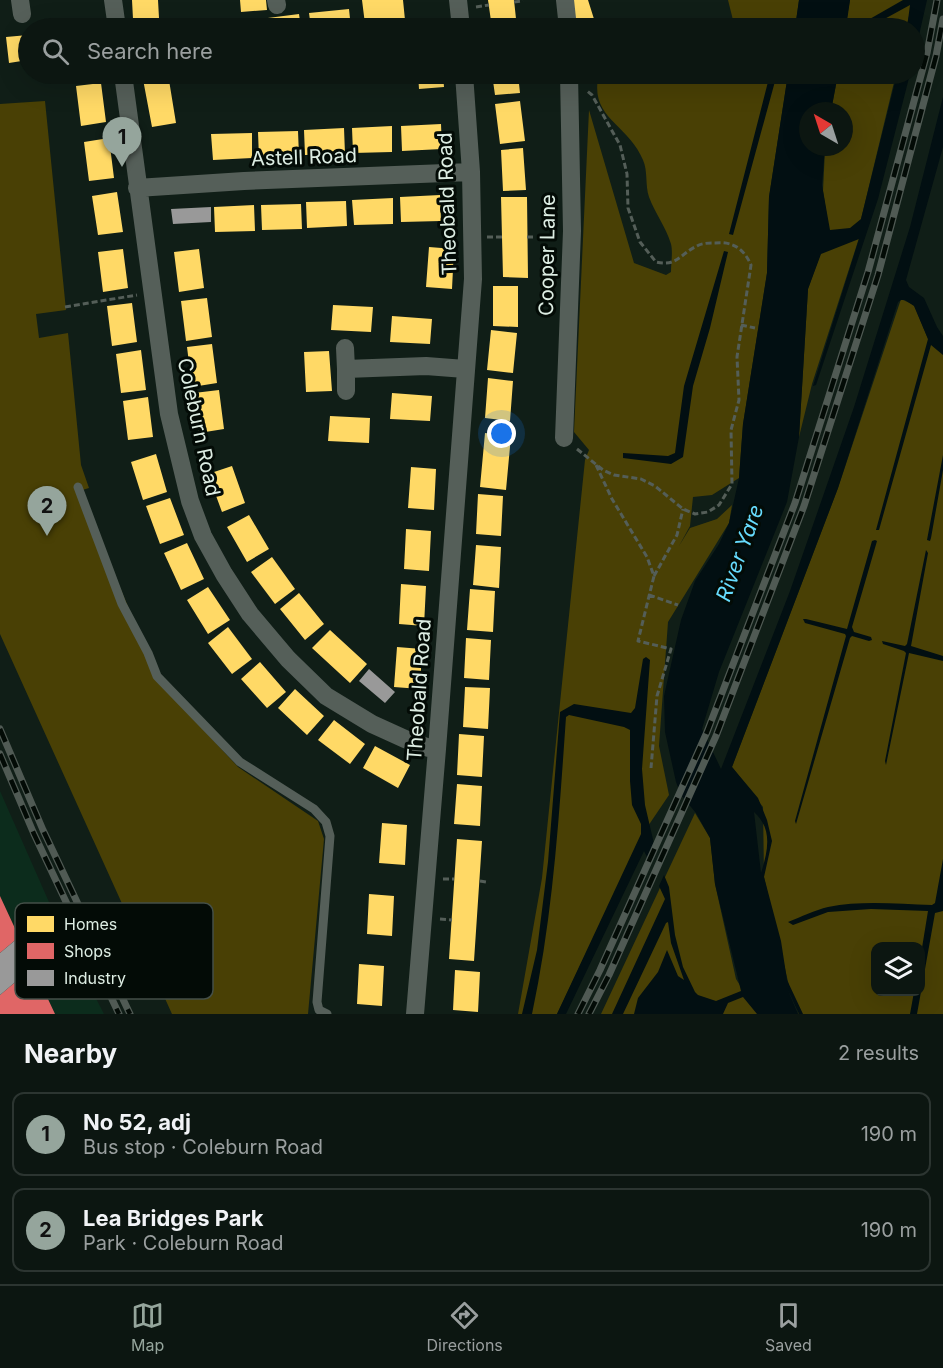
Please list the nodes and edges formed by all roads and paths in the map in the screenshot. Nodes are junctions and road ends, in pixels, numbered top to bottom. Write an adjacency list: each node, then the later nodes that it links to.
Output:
1 (113, 0): 6 (street)
2 (458, 0): 7 (street)
3 (565, 0): 8 (street)
4 (514, 2): 5 (path)
5 (523, 2)
6 (116, 18)
7 (459, 18)
8 (567, 18)
9 (124, 84): 14 (street, Coleburn Road)
10 (465, 84): 13 (street, Theobald Road)
11 (569, 84): 25 (street, Cooper Lane)
12 (580, 84): 19 (path)
13 (471, 172): 14 (street, Astell Road); 23 (street, Theobald Road)
14 (137, 188): 17 (street, Coleburn Road)
15 (527, 237): 16 (path)
16 (534, 237)
17 (152, 292): 18 (path); 32 (street, Coleburn Road)
18 (65, 307)
19 (741, 325): 20 (path); 28 (path)
20 (755, 328)
21 (345, 348): 22 (street)
22 (345, 369): 23 (street); 24 (street)
23 (465, 369): 32 (street, Theobald Road)
24 (346, 390)
25 (564, 438): 26 (path)
26 (595, 463): 28 (path); 29 (path)
27 (78, 487): 36 (lane)
28 (682, 509): 29 (path)
29 (654, 576): 30 (path)
30 (650, 595): 31 (path); 33 (path)
31 (678, 605)
32 (437, 749): 37 (street, Theobald Road)
33 (651, 768)
34 (480, 881): 35 (path)
35 (486, 882)
36 (327, 1014)
37 (411, 1014)

